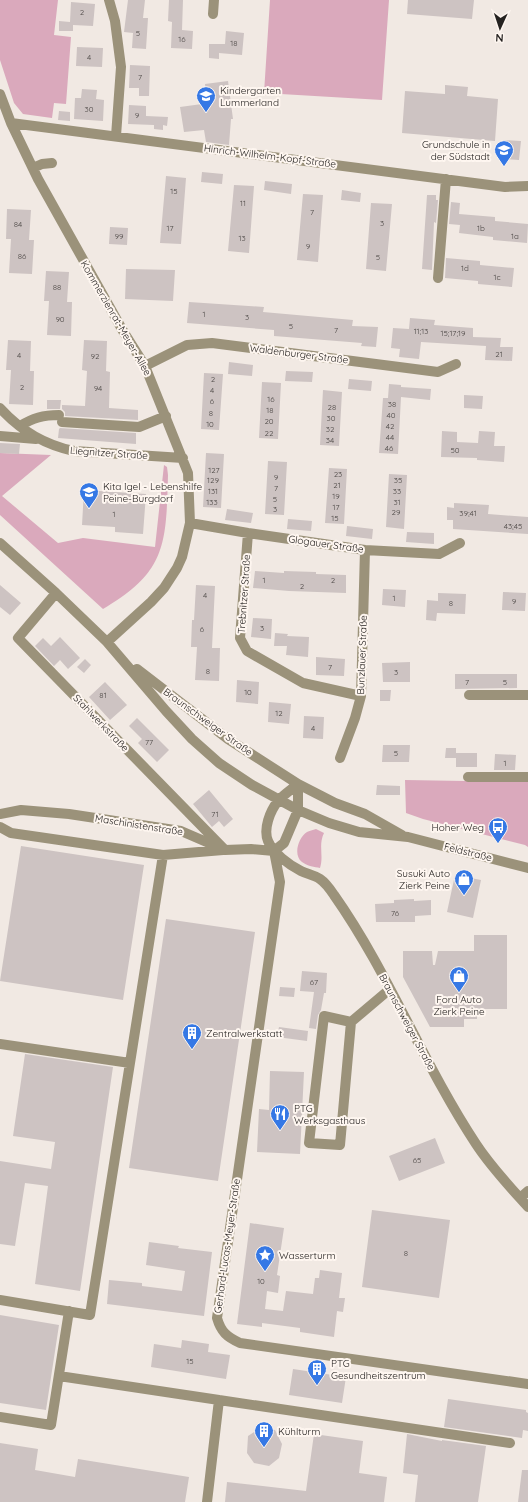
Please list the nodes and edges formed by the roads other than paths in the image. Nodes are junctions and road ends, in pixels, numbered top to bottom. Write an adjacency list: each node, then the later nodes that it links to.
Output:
1 (109, 0): 6 (street)
2 (214, 0): 3 (street)
3 (213, 14)
4 (0, 94): 5 (street, Kommerzienrat-Meyer-Allee)
5 (7, 119): 6 (street, Hinrich-Wilhelm-Kopf-Straße); 8 (street, Kommerzienrat-Meyer-Allee)
6 (116, 136): 9 (street, Hinrich-Wilhelm-Kopf-Straße)
7 (52, 163): 8 (street)
8 (33, 168): 13 (street, Kommerzienrat-Meyer-Allee)
9 (446, 179): 10 (street, Hinrich-Wilhelm-Kopf-Straße); 11 (street)
10 (528, 186)
11 (438, 278)
12 (456, 364): 13 (street, Waldenburger Straße)
13 (145, 366): 15 (street, Kommerzienrat-Meyer-Allee)
14 (0, 408): 16 (street, Liegnitzer Straße)
15 (166, 416): 16 (street); 19 (street, Kommerzienrat-Meyer-Allee)
16 (20, 426): 18 (street, Liegnitzer Straße)
17 (0, 436): 18 (street)
18 (38, 439): 19 (street, Liegnitzer Straße)
19 (183, 458): 20 (street, Kommerzienrat-Meyer-Allee)
20 (190, 523): 21 (street, Glogauer Straße); 26 (street, Kommerzienrat-Meyer-Allee)
21 (248, 533): 24 (street, Glogauer Straße); 30 (street, Trebnitzer Straße)
22 (0, 543): 25 (street, Braunschweiger Straße)
23 (460, 543): 24 (street, Glogauer Straße)
24 (366, 550): 30 (street, Bunzlauer Straße)
25 (56, 593): 26 (street, Braunschweiger Straße); 40 (street, Stahlwerkstraße)
26 (107, 642): 27 (street, Braunschweiger Straße)
27 (121, 657): 34 (street, Braunschweiger Straße); 35 (street, Braunschweiger Straße)
28 (469, 695): 29 (street)
29 (528, 695)
30 (361, 696): 31 (street, Bunzlauer Straße)
31 (340, 758)
32 (468, 777): 33 (street)
33 (528, 777)
34 (298, 784): 35 (street); 36 (street); 39 (street, Feldstraße)
35 (278, 801): 36 (street, Braunschweiger Straße); 41 (street, Gerhard-Lucas-Meyer-Straße)
36 (298, 810): 39 (street, Feldstraße); 41 (street)
37 (0, 814): 40 (street, Maschinistenstraße)
38 (0, 827): 42 (street)
39 (408, 837): 43 (street, Feldstraße)
40 (225, 850): 41 (street, Maschinistenstraße); 42 (street)
41 (274, 851): 44 (street, Braunschweiger Straße); 54 (street, Gerhard-Lucas-Meyer-Straße)
42 (163, 855): 47 (street)
43 (528, 868)
44 (390, 989): 45 (street); 49 (street, Braunschweiger Straße)
45 (351, 1022): 45 (street)
46 (0, 1044): 47 (street)
47 (130, 1063): 52 (street)
48 (528, 1191): 49 (street)
49 (520, 1198): 50 (street, Braunschweiger Straße)
50 (528, 1207)
51 (0, 1300): 52 (street)
52 (69, 1311): 53 (street)
53 (59, 1376): 55 (street); 56 (street)
54 (528, 1384)
55 (219, 1400): 57 (street); 58 (street)
56 (0, 1418)
57 (510, 1443)
58 (207, 1502)

